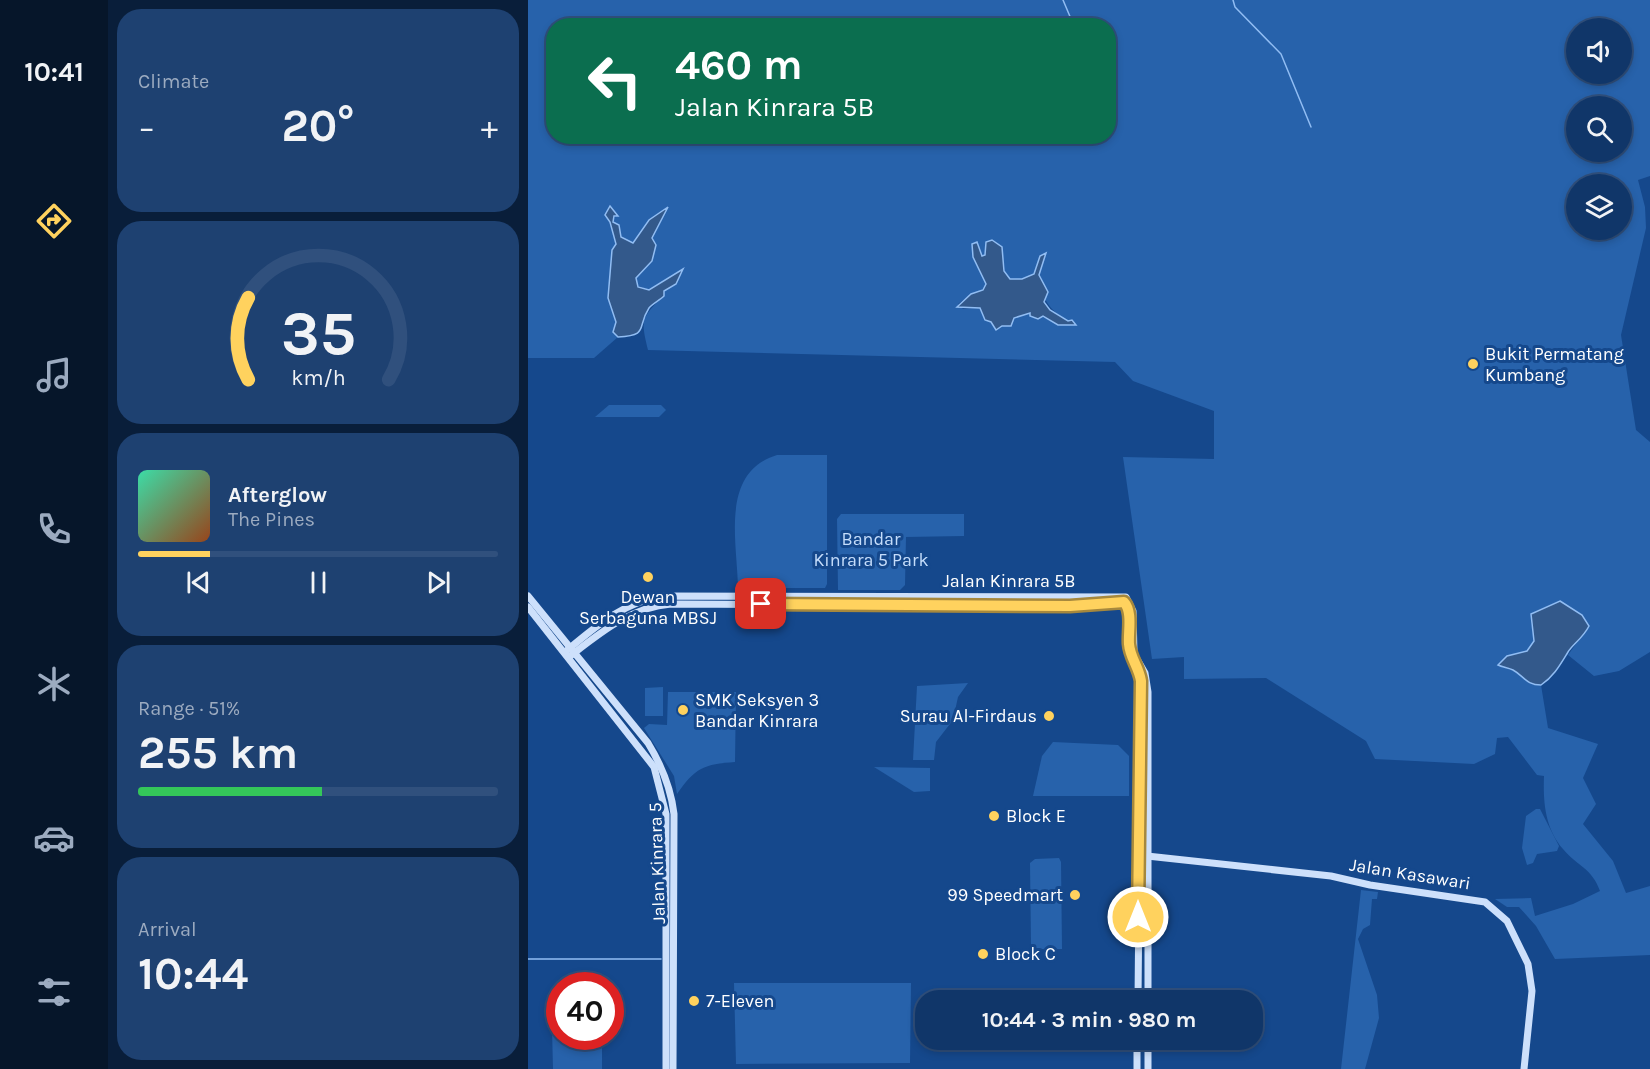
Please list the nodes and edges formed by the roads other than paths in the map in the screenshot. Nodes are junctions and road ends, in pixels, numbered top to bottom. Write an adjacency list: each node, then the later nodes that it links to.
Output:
1 (528, 596): 4 (street, Jalan Kinrara 5)
2 (1111, 599): 5 (street, Jalan Kinrara 5B); 8 (street); 9 (street)
3 (528, 607): 6 (street, Jalan Kinrara 5)
4 (562, 635): 5 (street); 6 (street, Jalan Kinrara 5)
5 (583, 642): 6 (street, Jalan Kinrara 5B); 7 (street)
6 (570, 652): 7 (street, Jalan Kinrara 5); 14 (street, Jalan Kinrara 5)
7 (584, 664): 15 (street, Jalan Kinrara 5)
8 (1138, 855): 9 (street, Jalan Kasawari); 10 (street)
9 (1149, 856): 11 (street); 18 (street, Jalan Kasawari)
10 (1138, 990)
11 (1148, 990)
12 (1137, 1050): 16 (street)
13 (1148, 1050): 17 (street)
14 (666, 1069)
15 (673, 1069)
16 (1137, 1069)
17 (1148, 1069)
18 (1524, 1069)

